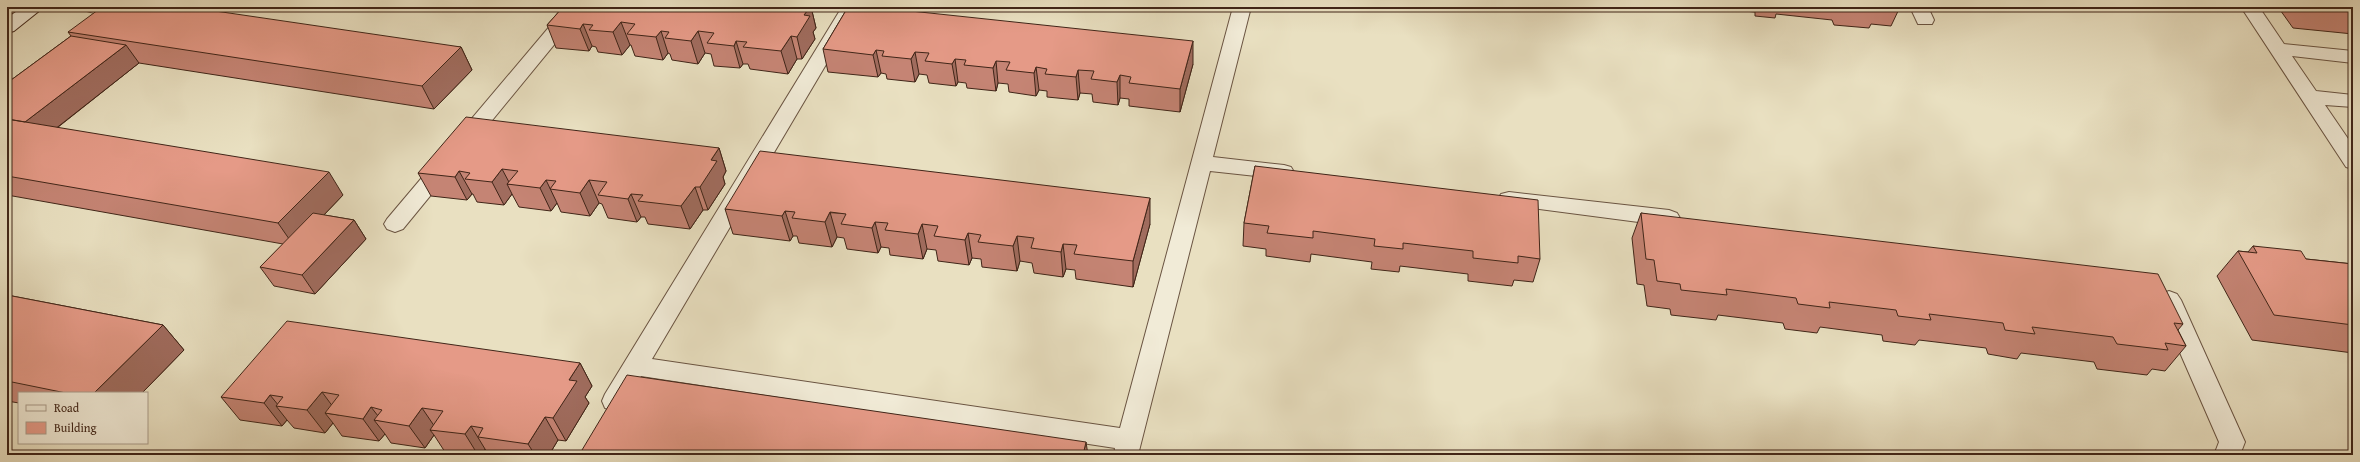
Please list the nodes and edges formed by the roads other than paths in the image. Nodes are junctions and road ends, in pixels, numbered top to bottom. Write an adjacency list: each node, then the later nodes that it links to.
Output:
1 (35, 7): 8 (main road)
2 (93, 7): 7 (main road)
3 (576, 7): 18 (main road)
4 (851, 7): 20 (main road)
5 (1242, 7): 13 (main road)
6 (2250, 7): 9 (main road)
7 (148, 14)
8 (7, 27)
9 (2277, 49): 10 (main road); 11 (main road)
10 (2353, 57)
11 (2309, 97): 12 (main road); 14 (main road)
12 (2353, 102)
13 (1202, 162): 15 (main road); 22 (main road)
14 (2353, 162)
15 (1305, 175)
16 (1487, 196): 17 (main road)
17 (1686, 220)
18 (395, 224)
19 (2156, 284): 23 (main road)
20 (635, 366): 21 (main road); 22 (main road)
21 (602, 421)
22 (1128, 448)
23 (2227, 455)

